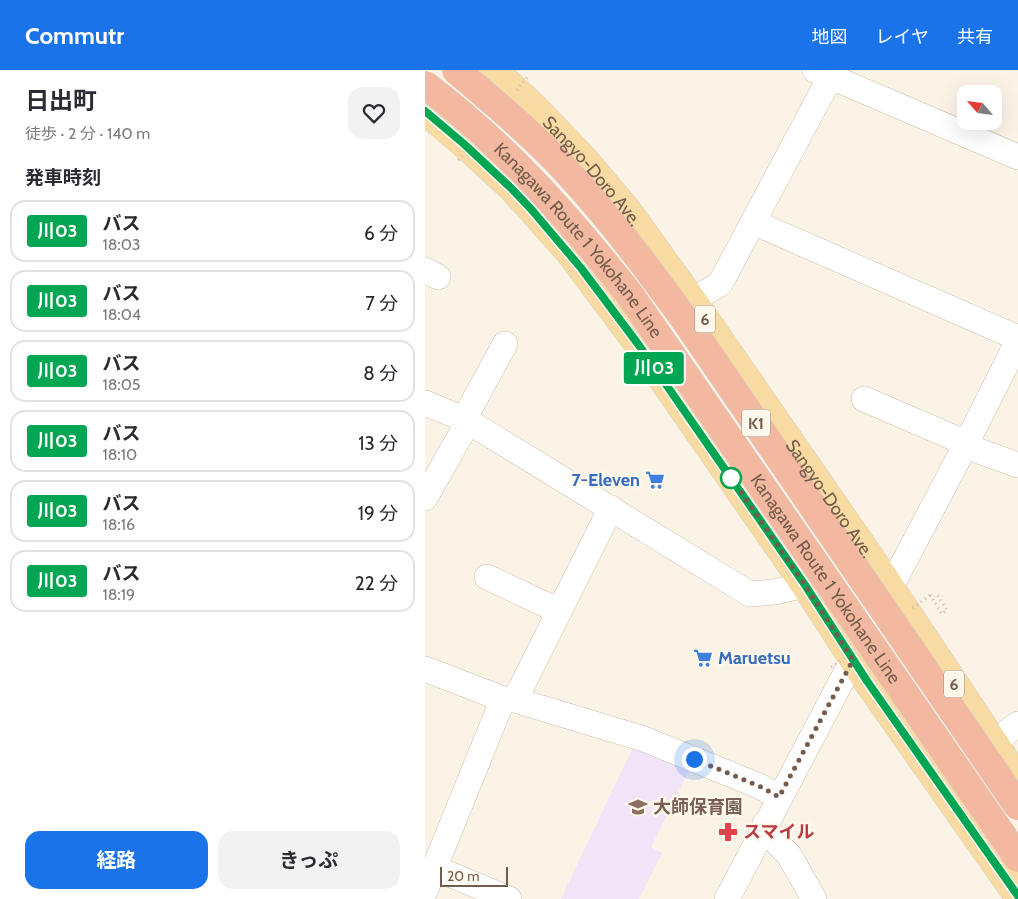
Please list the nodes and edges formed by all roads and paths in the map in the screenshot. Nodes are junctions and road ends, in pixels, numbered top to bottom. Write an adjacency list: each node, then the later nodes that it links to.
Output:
1 (429, 70): 5 (street)
2 (456, 70): 33 (highway, Kanagawa Route 1 Yokohane Line / K1, bridge)
3 (493, 70): 10 (main road, Sangyo-Doro Ave. / 6)
4 (827, 72): 8 (street); 9 (street)
5 (425, 78)
6 (425, 85): 35 (highway, Kanagawa Route 1 Yokohane Line / K1, bridge)
7 (425, 111): 21 (main road)
8 (1018, 157)
9 (753, 222): 10 (street); 11 (street)
10 (692, 300): 22 (main road, Sangyo-Doro Ave. / 6)
11 (1018, 340): 16 (street)
12 (505, 344): 15 (street)
13 (864, 399): 16 (street)
14 (425, 403): 15 (street)
15 (466, 421): 18 (street); 19 (street)
16 (966, 445): 17 (street); 22 (street)
17 (1018, 465)
18 (425, 498)
19 (611, 508): 21 (street); 25 (street)
20 (487, 577): 25 (street)
21 (805, 585): 26 (main road)
22 (890, 588): 26 (street); 30 (main road, Sangyo-Doro Ave. / 6)
23 (936, 593): 24 (path)
24 (930, 595)
25 (559, 611): 28 (street)
26 (853, 660): 32 (street); 39 (main road)
27 (425, 669): 28 (street)
28 (509, 700): 32 (street); 36 (street)
29 (1018, 724): 30 (street)
30 (993, 743): 31 (main road, Sangyo-Doro Ave. / 6)
31 (1018, 779)
32 (779, 797): 34 (street)
33 (1018, 806)
34 (765, 824): 38 (street); 41 (street)
35 (1018, 858)
36 (435, 868): 37 (street); 40 (street)
37 (425, 891)
38 (725, 894)
39 (1018, 896)
40 (509, 899)
41 (814, 899)

